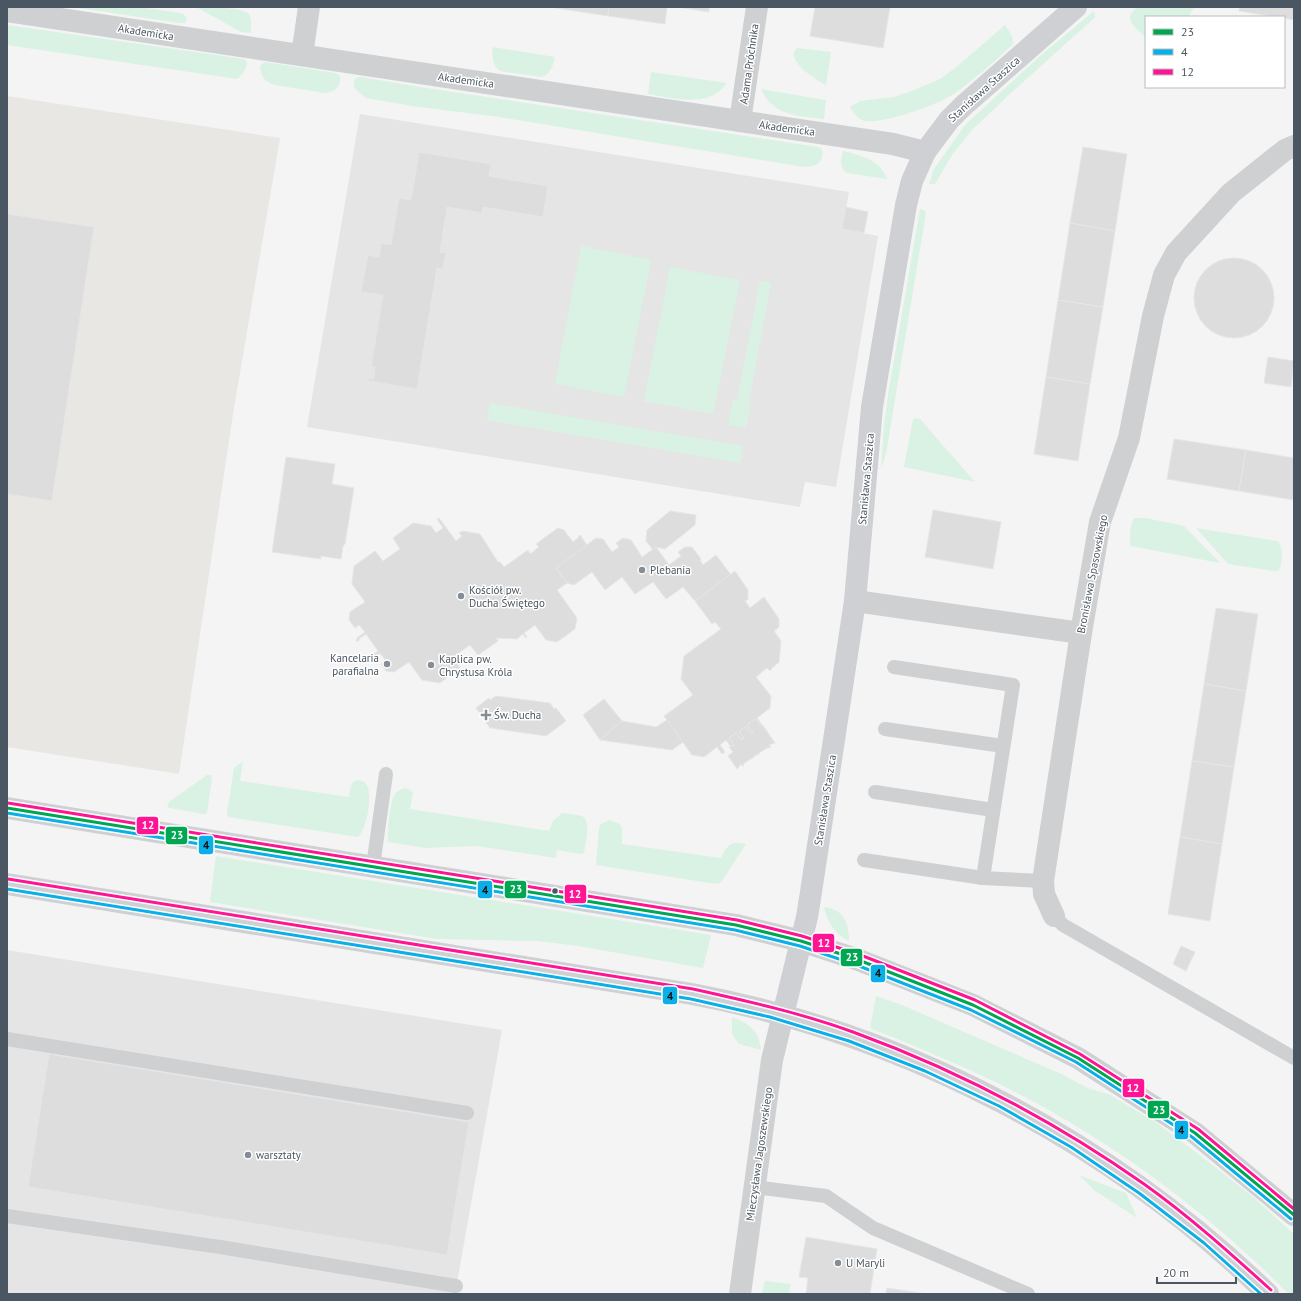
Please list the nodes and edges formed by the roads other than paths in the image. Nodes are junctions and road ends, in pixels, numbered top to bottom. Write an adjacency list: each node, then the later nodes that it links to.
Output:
1 (310, 7): 5 (street)
2 (757, 7): 6 (street, Adama Próchnika)
3 (1076, 7): 8 (main road, Stanisława Staszica)
4 (7, 11): 5 (street, Akademicka)
5 (302, 55): 6 (street, Akademicka)
6 (740, 121): 8 (street, Akademicka)
7 (1294, 146): 10 (street, Bronisława Spasowskiego)
8 (925, 152): 9 (main road, Stanisława Staszica)
9 (855, 601): 10 (street); 24 (main road, Stanisława Staszica)
10 (1081, 633): 21 (street, Bronisława Spasowskiego)
11 (894, 667): 13 (lane)
12 (885, 729): 13 (lane)
13 (1004, 746): 17 (lane)
14 (386, 774): 19 (lane)
15 (875, 792): 17 (lane)
16 (7, 808): 19 (main road)
17 (993, 810): 20 (lane)
18 (864, 860): 20 (lane)
19 (373, 866): 24 (main road)
20 (983, 878): 21 (lane)
21 (1043, 881): 23 (street, Bronisława Spasowskiego)
22 (7, 884): 25 (main road)
23 (1054, 916): 27 (lane)
24 (801, 941): 25 (main road, Stanisława Staszica); 30 (main road)
25 (783, 1015): 29 (street, Mieczysława Jagoszewskiego); 35 (main road)
26 (7, 1039): 28 (lane)
27 (1294, 1058)
28 (467, 1113)
29 (754, 1188): 33 (street, Mieczysława Jagoszewskiego); 34 (lane)
30 (1294, 1215)
31 (7, 1216): 32 (lane)
32 (456, 1286)
33 (740, 1294)
34 (1028, 1294)
35 (1268, 1294)

